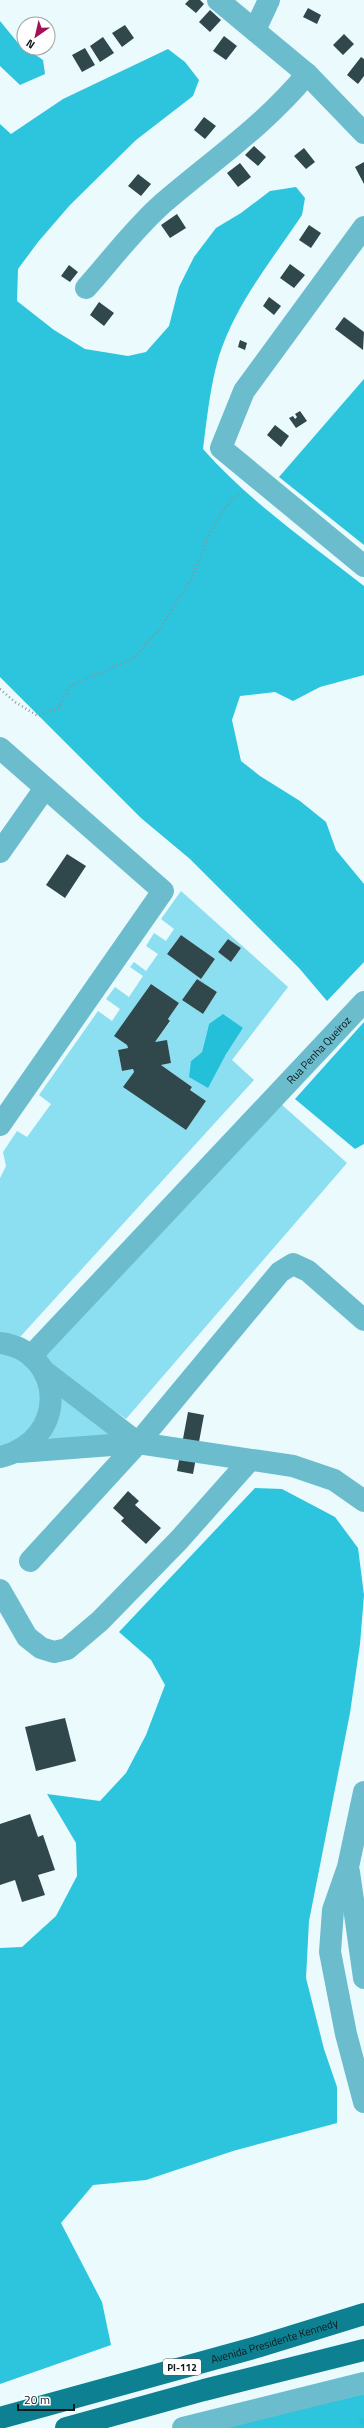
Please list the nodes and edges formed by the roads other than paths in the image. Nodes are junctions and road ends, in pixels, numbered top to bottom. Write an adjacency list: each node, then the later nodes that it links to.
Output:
1 (218, 0): 3 (street)
2 (269, 0): 3 (street)
3 (255, 30): 4 (street)
4 (307, 74): 5 (street); 7 (street)
5 (364, 133)
6 (364, 227): 8 (street)
7 (86, 288)
8 (364, 566)
9 (0, 748): 10 (street)
10 (45, 788): 11 (street); 13 (street)
11 (0, 852)
12 (364, 1002): 16 (street, Rua Penha Queiroz)
13 (0, 1125)
14 (364, 1320): 17 (street)
15 (0, 1343): 16 (street)
16 (38, 1364): 17 (street); 18 (street)
17 (138, 1443): 18 (street); 19 (street); 21 (street)
18 (9, 1454)
19 (250, 1460): 20 (street); 22 (street)
20 (364, 1501)
21 (30, 1561)
22 (0, 1590)
23 (364, 1792): 24 (street)
24 (348, 1867): 25 (street); 26 (street)
25 (364, 1978)
26 (364, 2102)
27 (364, 2314): 30 (main road, Avenida Presidente Kennedy / PI-112)
28 (364, 2350): 31 (main road, PI-112)
29 (364, 2383): 32 (street)
30 (0, 2418)
31 (66, 2428)
32 (183, 2428)

